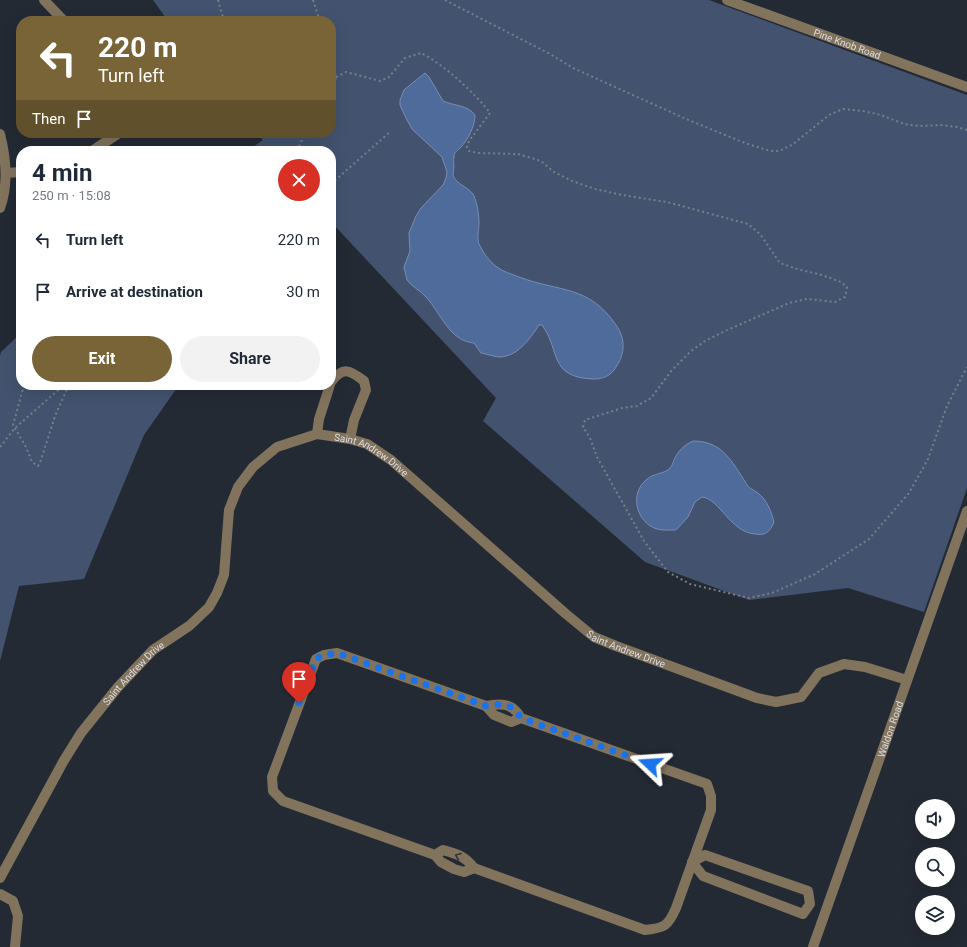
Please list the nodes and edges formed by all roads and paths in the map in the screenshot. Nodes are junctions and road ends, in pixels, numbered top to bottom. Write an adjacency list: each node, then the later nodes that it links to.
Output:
1 (44, 0): 6 (street)
2 (218, 0): 7 (path)
3 (313, 0): 8 (path)
4 (445, 0): 11 (path)
5 (728, 0): 10 (street, Pine Knob Road)
6 (59, 16)
7 (223, 16)
8 (318, 16)
9 (336, 77): 20 (path)
10 (967, 87)
11 (967, 130)
12 (391, 131): 18 (path)
13 (0, 134): 17 (street)
14 (112, 138): 15 (street)
15 (100, 146)
16 (16, 172): 17 (street)
17 (6, 173): 19 (street)
18 (336, 180)
19 (0, 208)
20 (967, 367)
21 (336, 376): 28 (street)
22 (23, 390): 26 (path)
23 (58, 390): 26 (path)
24 (67, 390): 26 (path)
25 (328, 390): 27 (street)
26 (15, 428): 29 (path)
27 (317, 434): 28 (street, Saint Andrew Drive); 33 (street, Saint Andrew Drive)
28 (350, 439): 31 (street, Saint Andrew Drive)
29 (0, 447)
30 (967, 511): 31 (street, Waldon Road)
31 (907, 680): 36 (street, Waldon Road)
32 (692, 862): 32 (street); 35 (street); 35 (street)
33 (0, 878)
34 (0, 894): 37 (street)
35 (810, 904): 36 (street)
36 (826, 911): 38 (street, Waldon Road)
37 (15, 947)
38 (813, 947)

